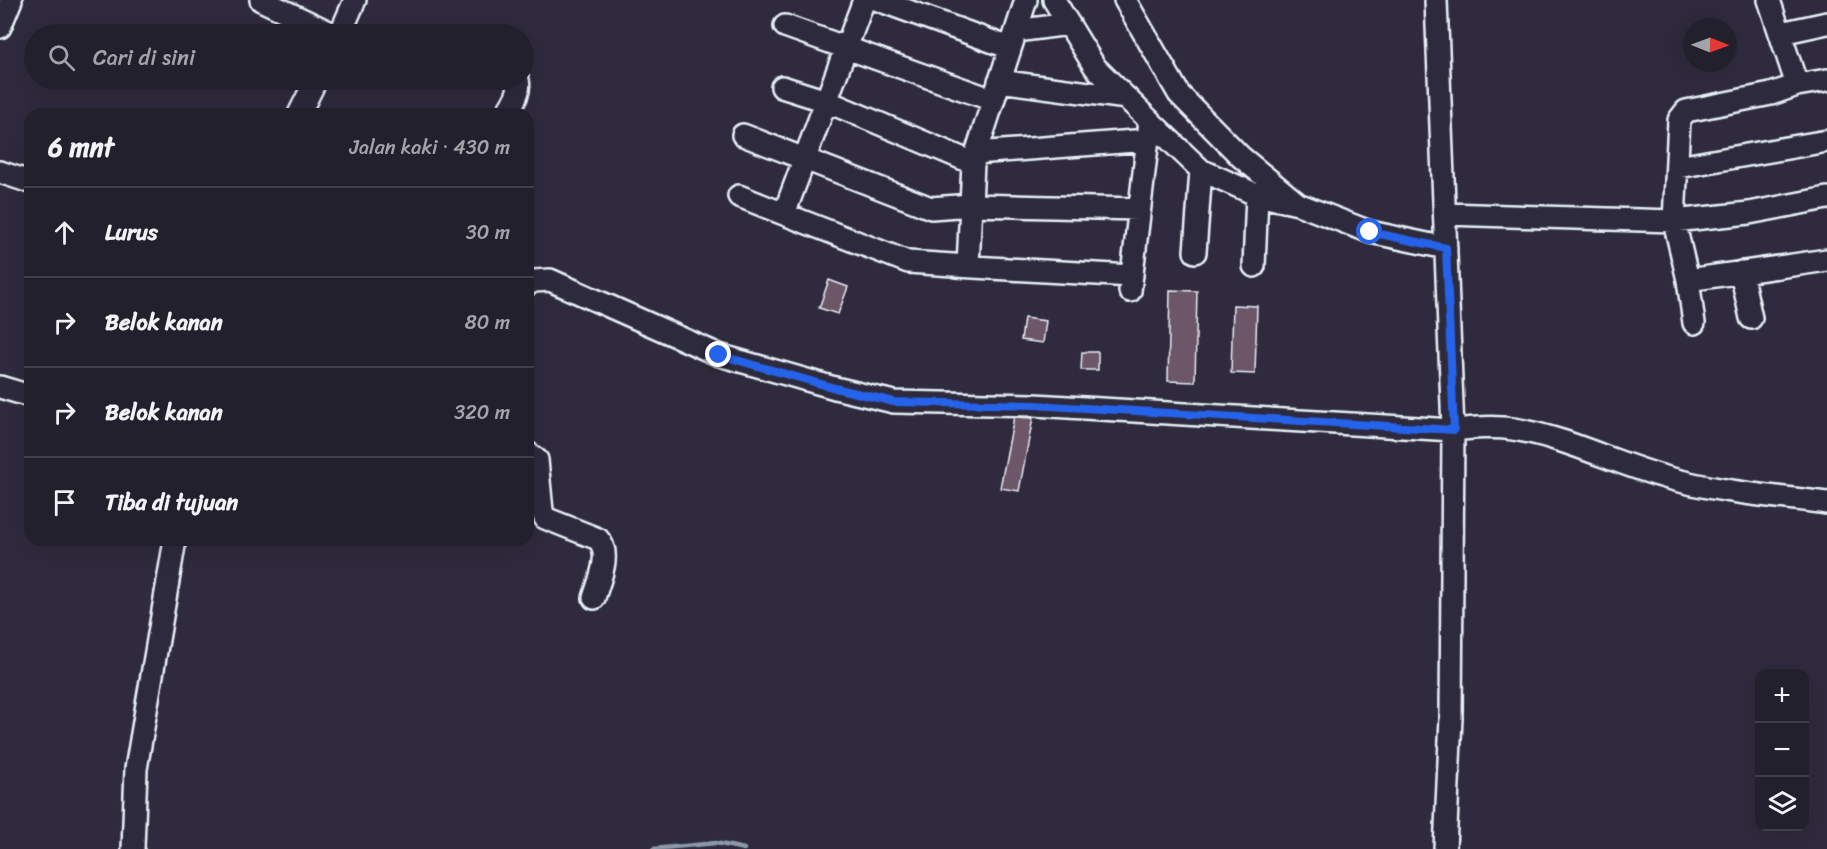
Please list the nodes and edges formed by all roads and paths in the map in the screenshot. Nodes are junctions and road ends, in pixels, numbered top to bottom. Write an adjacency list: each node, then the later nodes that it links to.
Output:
1 (11, 0): 16 (street)
2 (261, 0): 12 (street)
3 (356, 0): 13 (street)
4 (864, 0): 19 (street)
5 (878, 0): 18 (street)
6 (1026, 0): 18 (street)
7 (1054, 0): 14 (street)
8 (1125, 0): 42 (street)
9 (1436, 0): 46 (street)
10 (1769, 0): 17 (street)
11 (1827, 23): 17 (street)
12 (312, 24)
13 (345, 24)
14 (1069, 24): 18 (street); 26 (street)
15 (785, 26): 19 (street)
16 (0, 27)
17 (1781, 33): 21 (street)
18 (1013, 39): 25 (street)
19 (846, 48): 25 (street); 27 (street)
20 (1827, 80): 21 (street)
21 (1797, 85): 35 (street)
22 (782, 87): 27 (street)
23 (311, 90): 28 (street)
24 (519, 90): 29 (street)
25 (996, 91): 26 (street); 33 (street)
26 (1127, 98): 30 (street)
27 (826, 101): 33 (street); 34 (street)
28 (302, 108)
29 (510, 108)
30 (1149, 130): 33 (street); 36 (street); 44 (street)
31 (743, 135): 34 (street)
32 (1827, 141): 35 (street)
33 (974, 158): 43 (street)
34 (804, 160): 43 (street); 45 (street)
35 (1678, 167): 47 (street)
36 (1201, 170): 39 (street); 49 (street)
37 (0, 172): 38 (street)
38 (24, 180)
39 (1257, 195): 42 (street); 53 (street)
40 (739, 196): 45 (street)
41 (1827, 198): 47 (street)
42 (1298, 204): 48 (street)
43 (971, 205): 44 (street); 52 (street)
44 (1139, 209): 52 (street)
45 (784, 214): 52 (street)
46 (1445, 214): 47 (street); 48 (street)
47 (1674, 221): 55 (street)
48 (1446, 248): 61 (street)
49 (1195, 252)
50 (1827, 260): 54 (street)
51 (931, 264): 52 (street)
52 (968, 266)
53 (1254, 266)
54 (1741, 272): 55 (street); 57 (street)
55 (1688, 280): 58 (street)
56 (534, 281): 61 (street)
57 (1751, 318)
58 (1694, 323)
59 (0, 387): 60 (street)
60 (24, 394)
61 (1454, 430): 63 (street); 67 (street)
62 (534, 458): 65 (street)
63 (1827, 503)
64 (174, 546): 66 (street)
65 (594, 598)
66 (132, 849)
67 (1445, 849)

